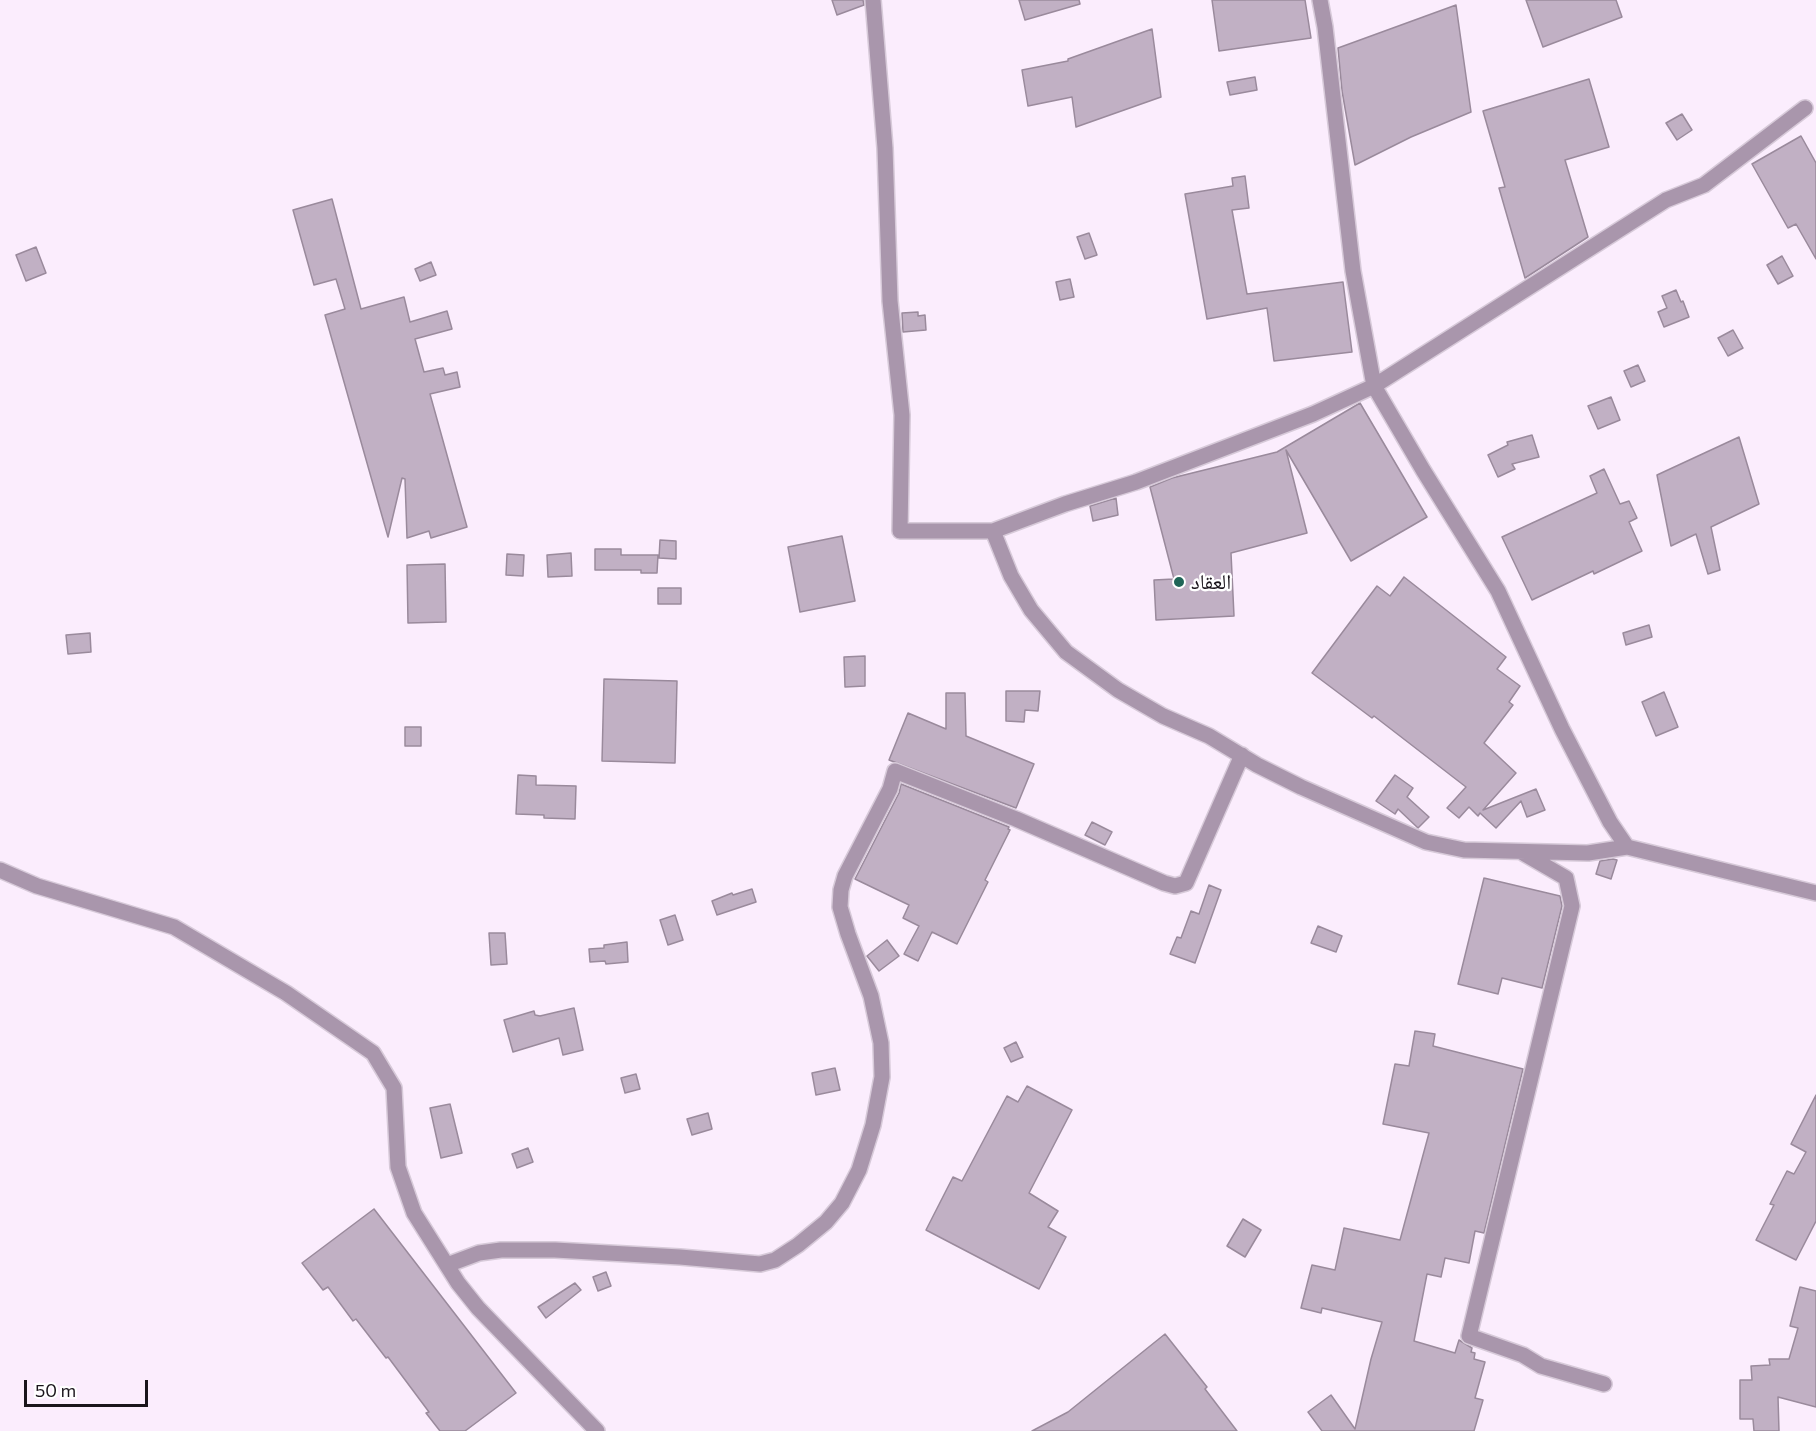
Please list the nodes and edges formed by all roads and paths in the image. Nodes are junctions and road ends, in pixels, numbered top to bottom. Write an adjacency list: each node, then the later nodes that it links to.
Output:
1 (873, 0): 5 (street)
2 (1320, 0): 4 (street)
3 (1805, 108): 4 (street)
4 (1374, 386): 5 (street); 7 (street)
5 (993, 531): 6 (street)
6 (1242, 755): 8 (street); 11 (street)
7 (1627, 847): 8 (street); 10 (street)
8 (1520, 851): 12 (street)
9 (0, 870): 11 (street)
10 (1816, 892)
11 (447, 1265): 13 (street)
12 (1604, 1384)
13 (597, 1431)

